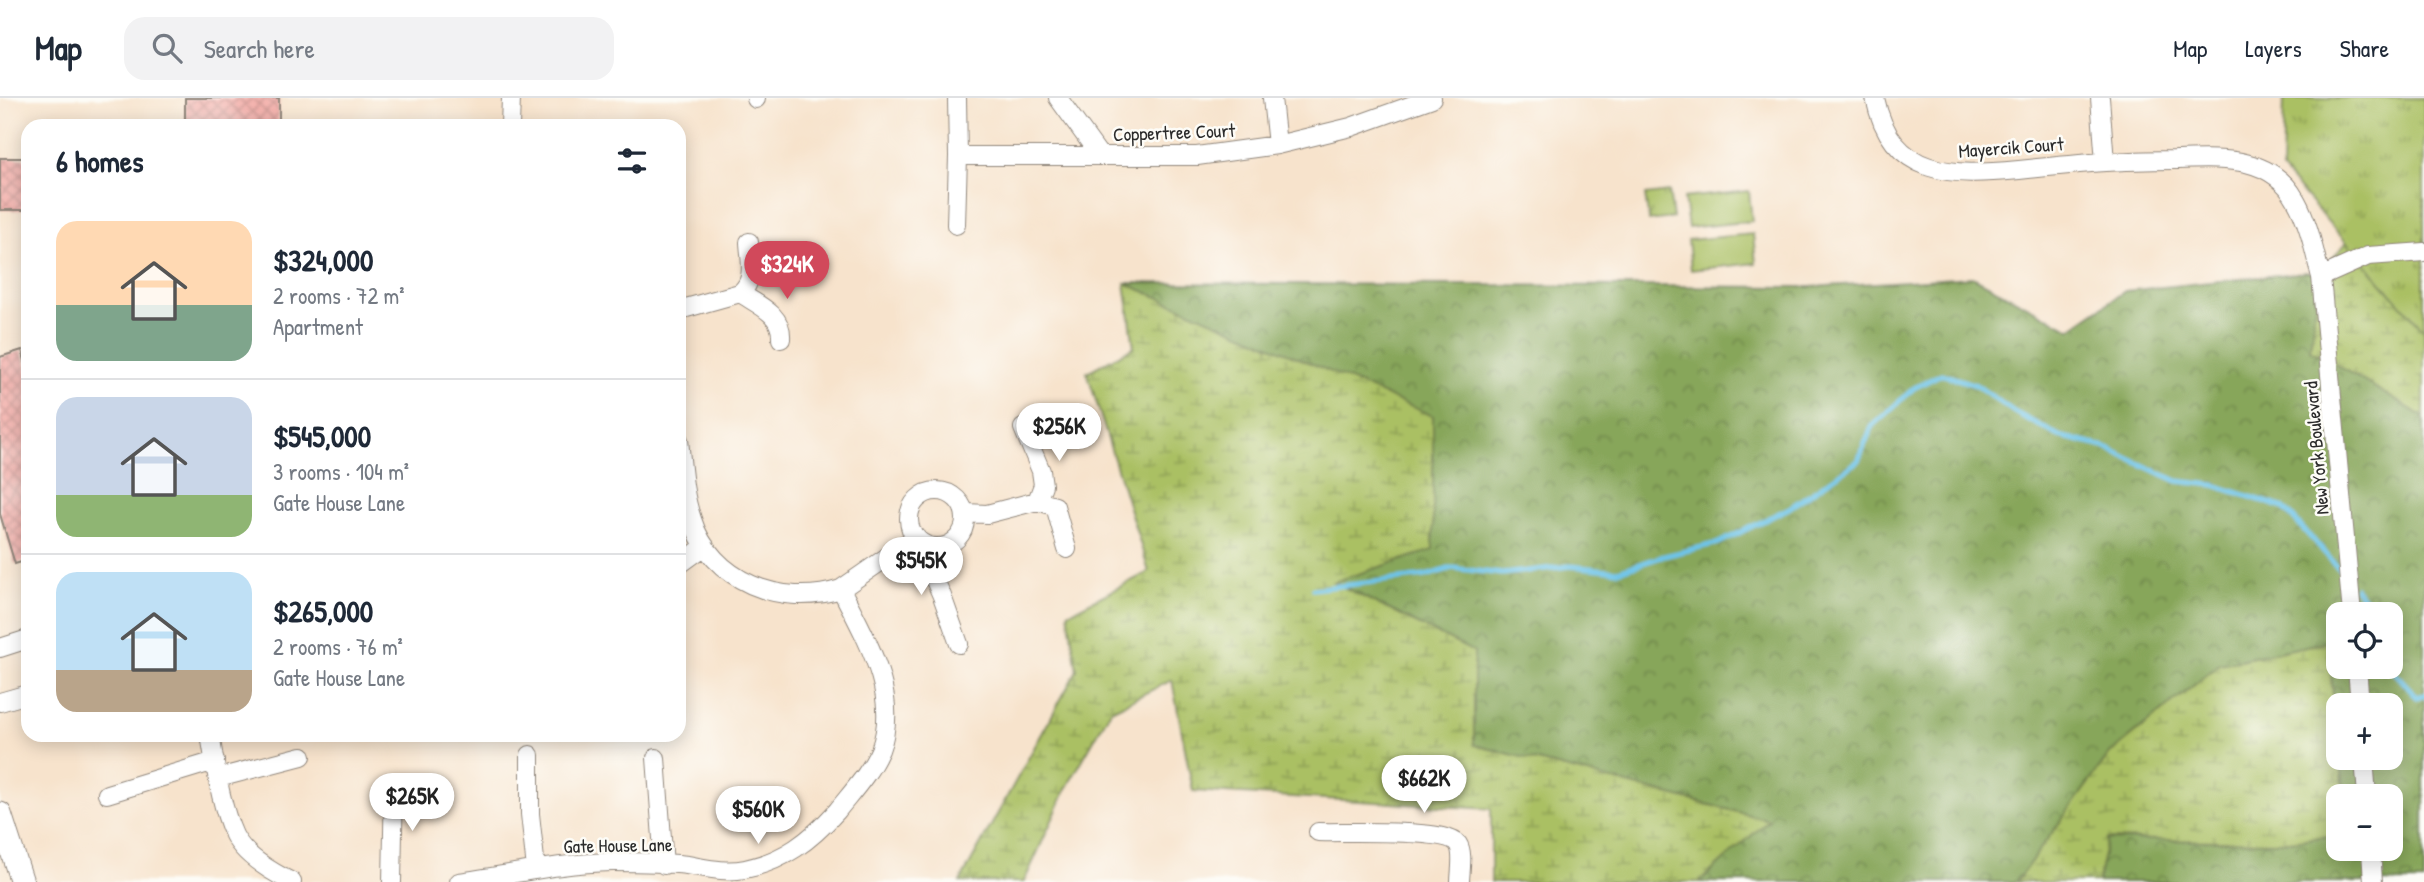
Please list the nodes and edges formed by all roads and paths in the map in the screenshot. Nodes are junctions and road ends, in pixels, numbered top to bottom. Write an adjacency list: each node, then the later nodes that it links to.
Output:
1 (511, 98): 8 (street)
2 (957, 98): 10 (street)
3 (1058, 98): 11 (street)
4 (1272, 98): 9 (street)
5 (1432, 98): 9 (street, Coppertree Court)
6 (1875, 98): 12 (street, Mayercik Court)
7 (2100, 98): 12 (street)
8 (510, 119)
9 (1278, 145): 11 (street, Coppertree Court)
10 (958, 156): 11 (street, Coppertree Court); 13 (street)
11 (1100, 156)
12 (2105, 162): 16 (street, Mayercik Court)
13 (956, 225)
14 (749, 242): 17 (street)
15 (2424, 251): 16 (street)
16 (2321, 277): 29 (street, New York Boulevard)
17 (740, 293): 18 (street); 19 (street)
18 (686, 308)
19 (781, 339)
20 (1023, 428): 22 (street)
21 (686, 496): 25 (street)
22 (1037, 501): 23 (street); 26 (street)
23 (966, 513): 24 (street); 24 (street)
24 (916, 537): 28 (street); 31 (street)
25 (705, 546): 27 (street); 28 (street)
26 (1067, 549)
27 (686, 560)
28 (841, 590): 45 (street, Gate House Lane)
29 (2351, 602)
30 (21, 641): 32 (street)
31 (959, 644)
32 (0, 648)
33 (21, 696): 34 (street)
34 (0, 702)
35 (211, 742): 39 (street)
36 (530, 755): 46 (street)
37 (302, 756): 39 (street)
38 (656, 758): 45 (street)
39 (216, 769): 41 (street); 48 (street)
40 (394, 783): 49 (street)
41 (107, 794)
42 (0, 814): 47 (street)
43 (1318, 832): 51 (street)
44 (2372, 861): 52 (street)
45 (664, 864): 46 (street, Gate House Lane)
46 (536, 869): 50 (street, Gate House Lane)
47 (22, 882)
48 (292, 882)
49 (392, 882)
50 (459, 882)
51 (1460, 882)
52 (2373, 882)

